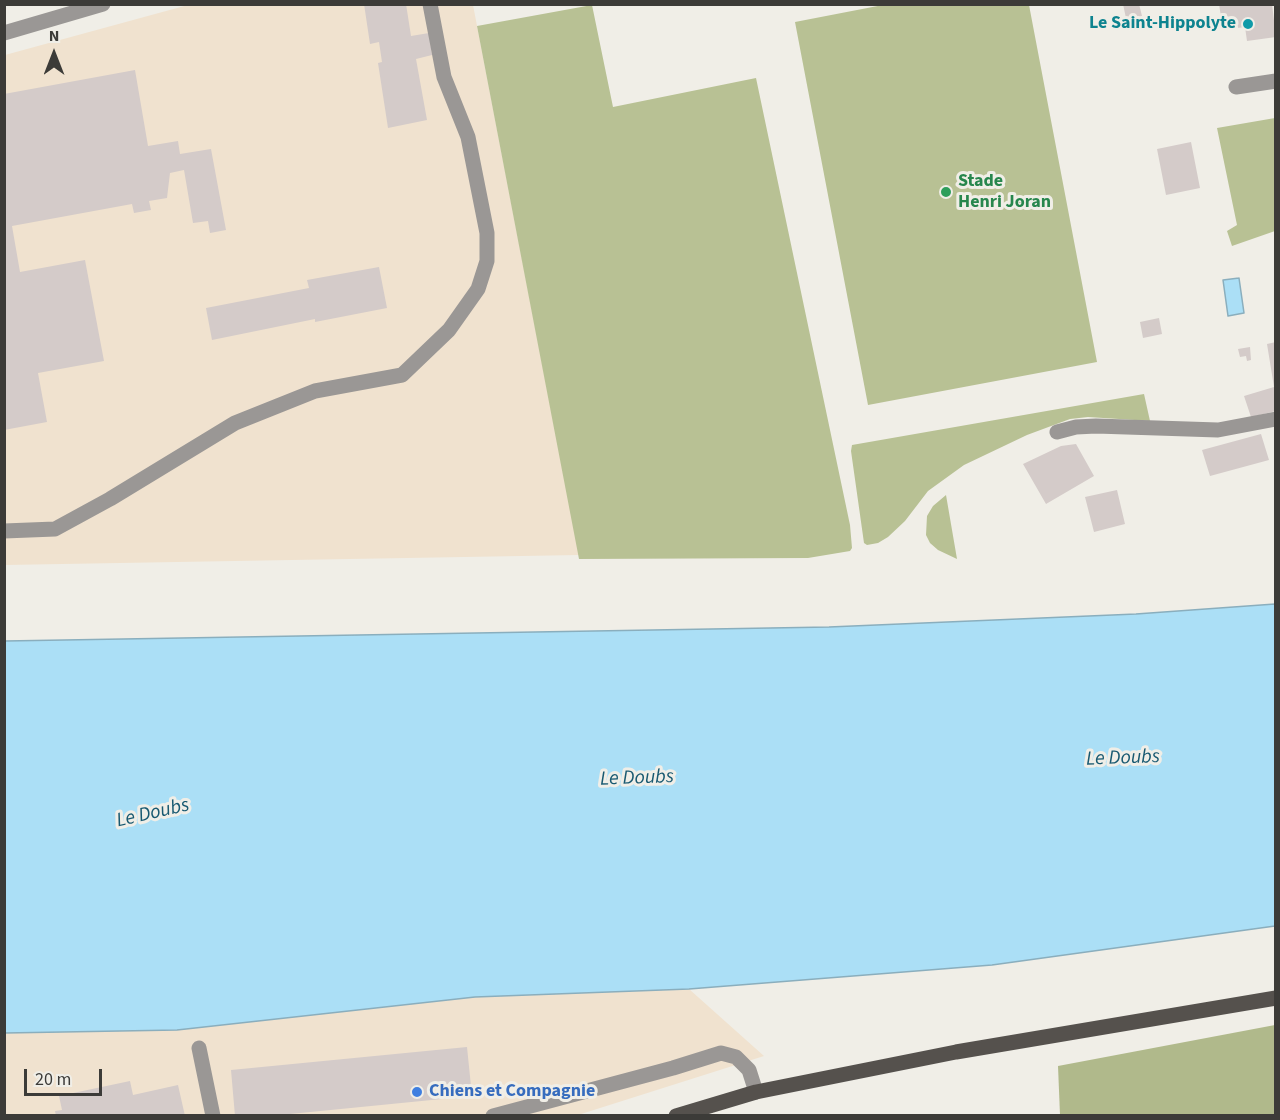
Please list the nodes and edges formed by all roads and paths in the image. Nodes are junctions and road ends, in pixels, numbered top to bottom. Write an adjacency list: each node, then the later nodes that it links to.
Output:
1 (103, 4): 3 (street)
2 (430, 4): 8 (street)
3 (4, 33)
4 (1275, 81): 5 (street)
5 (1236, 87)
6 (1275, 419): 7 (street)
7 (1057, 432)
8 (4, 531)
9 (1275, 998): 11 (main road)
10 (199, 1048): 12 (street)
11 (756, 1092): 13 (street); 14 (main road)
12 (213, 1116)
13 (493, 1116)
14 (676, 1116)

